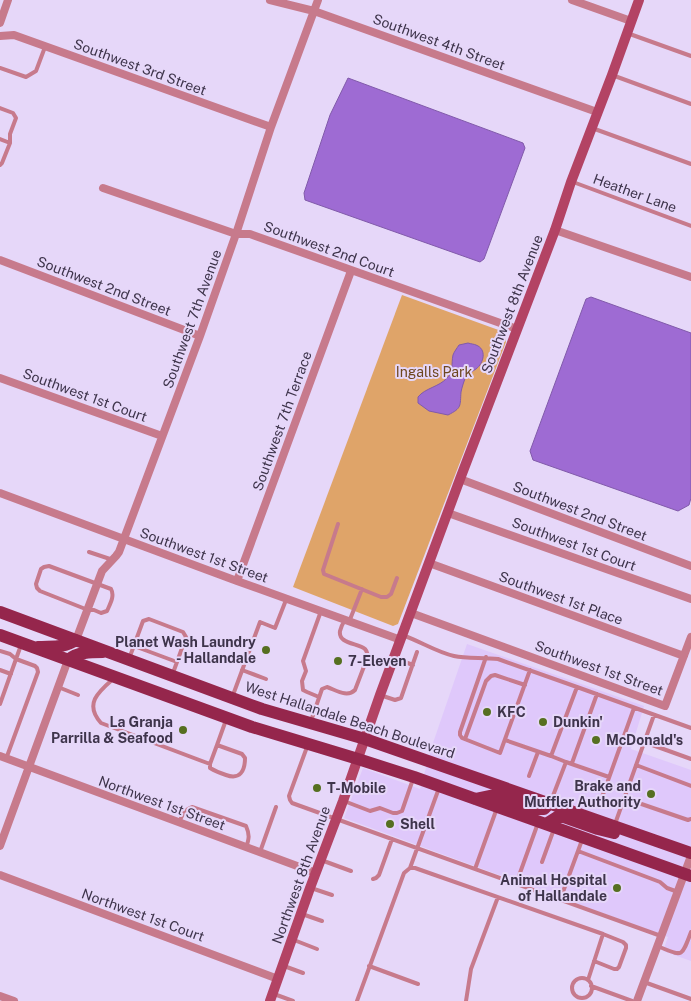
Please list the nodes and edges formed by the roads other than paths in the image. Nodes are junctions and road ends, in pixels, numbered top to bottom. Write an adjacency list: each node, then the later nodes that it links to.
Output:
1 (8, 0): 8 (street)
2 (270, 0): 6 (street, Southwest 4th Street)
3 (318, 0): 6 (street, Southwest 7th Avenue)
4 (572, 0): 7 (street)
5 (639, 0): 7 (street, Southwest 8th Avenue)
6 (314, 11): 17 (street, Southwest 4th Street); 18 (street, Southwest 7th Avenue)
7 (631, 21): 9 (street, Southwest 8th Avenue)
8 (0, 23)
9 (627, 33): 12 (lane); 14 (street, Southwest 8th Avenue)
10 (0, 36): 11 (street, Southwest 3rd Street)
11 (45, 46): 13 (lane); 18 (street, Southwest 3rd Street)
12 (691, 55)
13 (0, 68)
14 (612, 74): 15 (lane); 17 (street, Southwest 8th Avenue)
15 (691, 104)
16 (0, 108): 21 (lane)
17 (598, 112): 19 (street, Southwest 8th Avenue)
18 (271, 127): 28 (street, Southwest 7th Avenue)
19 (592, 128): 22 (lane); 24 (street, Southwest 8th Avenue)
20 (0, 140): 21 (lane)
21 (10, 143): 23 (lane)
22 (691, 164)
23 (0, 165)
24 (570, 182): 26 (lane, Heather Lane); 27 (street, Southwest 8th Avenue)
25 (103, 188): 28 (street, Southwest 2nd Court)
26 (691, 226)
27 (555, 230): 31 (street); 32 (street, Southwest 8th Avenue)
28 (236, 234): 30 (street, Southwest 2nd Court); 33 (street, Southwest 7th Avenue)
29 (0, 260): 33 (street, Southwest 2nd Street)
30 (351, 271): 32 (street, Southwest 2nd Court); 46 (street, Southwest 7th Terrace)
31 (691, 278)
32 (517, 329): 36 (street, Southwest 8th Avenue)
33 (200, 336): 35 (street, Southwest 7th Avenue)
34 (0, 378): 35 (street, Southwest 1st Court)
35 (162, 436): 40 (street, Southwest 7th Avenue)
36 (460, 479): 38 (street, Southwest 8th Avenue); 44 (street, Southwest 2nd Street)
37 (0, 493): 40 (street, Southwest 1st Street)
38 (448, 513): 43 (street, Southwest 8th Avenue); 50 (street, Southwest 1st Court)
39 (338, 524): 48 (lane)
40 (124, 539): 42 (street, Southwest 7th Avenue); 46 (street, Southwest 1st Street)
41 (89, 552): 42 (lane)
42 (113, 560): 47 (street, Southwest 7th Avenue)
43 (429, 563): 54 (street, Southwest 8th Avenue); 65 (street, Southwest 1st Place)
44 (691, 566)
45 (397, 578): 48 (lane)
46 (237, 581): 49 (street, Southwest 1st Street)
47 (98, 584): 51 (street, Southwest 7th Avenue); 51 (lane); 51 (lane)
48 (362, 589): 55 (lane)
49 (286, 599): 52 (street, Southwest 1st Street); 74 (lane)
50 (691, 599)
51 (88, 610): 59 (street, Southwest 7th Avenue)
52 (321, 611): 55 (street, Southwest 1st Street); 86 (lane)
53 (0, 612): 59 (main road, West Hallandale Beach Boulevard)
54 (410, 613): 57 (street, Southwest 8th Avenue); 65 (street, Southwest 1st Street)
55 (347, 621): 57 (street, Southwest 1st Street); 86 (lane)
56 (0, 635): 60 (main road)
57 (402, 637): 66 (street, Southwest 8th Avenue); 67 (lane)
58 (691, 637): 65 (street)
59 (76, 640): 60 (main road); 63 (main road, West Hallandale Beach Boulevard)
60 (26, 645): 68 (lane); 70 (main road)
61 (134, 646): 69 (lane); 71 (lane); 71 (lane)
62 (0, 651): 68 (lane)
63 (108, 651): 69 (main road, West Hallandale Beach Boulevard); 70 (main road)
64 (417, 652): 72 (lane)
65 (684, 656)
66 (394, 658): 72 (lane); 85 (street, Southwest 8th Avenue)
67 (486, 658): 75 (lane); 95 (lane)
68 (16, 659): 76 (lane); 102 (lane)
69 (129, 659): 77 (main road, West Hallandale Beach Boulevard)
70 (68, 660): 78 (main road); 82 (street)
71 (177, 662): 77 (lane)
72 (413, 665): 85 (lane)
73 (0, 670): 76 (lane)
74 (242, 670): 79 (lane); 87 (lane)
75 (530, 670): 80 (lane); 81 (lane)
76 (11, 674): 88 (lane)
77 (172, 675): 87 (main road, West Hallandale Beach Boulevard)
78 (115, 678): 91 (main road); 107 (lane)
79 (266, 679)
80 (524, 685): 95 (lane); 96 (lane)
81 (577, 687): 83 (lane); 101 (lane)
82 (58, 688): 84 (lane); 109 (street)
83 (597, 694): 89 (lane); 106 (lane)
84 (78, 695)
85 (380, 695): 94 (street, Southwest 8th Avenue)
86 (319, 697): 92 (lane)
87 (232, 698): 92 (main road, West Hallandale Beach Boulevard)
88 (0, 704)
89 (634, 708): 90 (lane); 112 (lane)
90 (654, 715): 93 (lane); 97 (lane)
91 (227, 718): 98 (lane); 99 (main road)
92 (310, 723): 94 (main road, West Hallandale Beach Boulevard)
93 (691, 728)
94 (365, 738): 103 (street, Southwest 8th Avenue); 119 (main road, West Hallandale Beach Boulevard)
95 (463, 739): 96 (lane)
96 (505, 740): 100 (lane)
97 (644, 742): 104 (lane); 108 (lane)
98 (217, 744): 107 (lane); 107 (lane)
99 (308, 744): 103 (main road); 122 (lane)
100 (538, 752): 101 (lane); 110 (lane)
101 (551, 756): 105 (lane)
102 (3, 758): 109 (street, Northwest 1st Street)
103 (358, 759): 111 (main road); 118 (street, Northwest 8th Avenue)
104 (691, 759)
105 (566, 762): 106 (lane); 119 (lane)
106 (572, 763): 112 (lane)
107 (210, 764)
108 (636, 765): 114 (lane); 115 (lane)
109 (29, 767): 124 (street, Northwest 1st Street); 129 (street)
110 (529, 776)
111 (414, 777): 113 (main road); 118 (lane)
112 (609, 777): 117 (lane)
113 (440, 786): 116 (main road); 131 (lane)
114 (691, 786)
115 (624, 798): 123 (lane); 126 (lane)
116 (475, 799): 119 (main road); 121 (main road)
117 (601, 800)
118 (343, 801): 122 (street, Northwest 8th Avenue)
119 (550, 803): 126 (main road, West Hallandale Beach Boulevard)
120 (276, 806): 133 (lane)
121 (498, 807): 125 (main road); 138 (lane)
122 (336, 819): 128 (lane); 135 (street, Northwest 8th Avenue)
123 (691, 819)
124 (179, 823): 130 (street, Northwest 1st Street); 130 (lane)
125 (546, 824): 126 (main road); 127 (main road); 136 (lane); 144 (lane)
126 (620, 828): 134 (main road, West Hallandale Beach Boulevard)
127 (583, 837): 132 (lane); 141 (main road)
128 (392, 839): 131 (lane); 143 (lane)
129 (0, 846)
130 (246, 848): 133 (street, Northwest 1st Street)
131 (417, 848): 137 (lane); 138 (lane)
132 (578, 851): 146 (lane); 149 (lane)
133 (259, 852): 140 (street, Northwest 1st Street)
134 (691, 854): 141 (street)
135 (321, 860): 139 (lane); 140 (street, Northwest 8th Avenue)
136 (542, 862)
137 (410, 868): 148 (lane); 160 (lane)
138 (475, 869): 144 (lane)
139 (351, 871)
140 (316, 873): 145 (street, Northwest 8th Avenue)
141 (688, 874): 146 (street)
142 (0, 876): 162 (street, Northwest 1st Court)
143 (373, 879)
144 (516, 884): 149 (lane)
145 (310, 888): 147 (lane); 150 (street, Northwest 8th Avenue)
146 (678, 892): 154 (street)
147 (332, 895)
148 (498, 897): 153 (lane); 174 (lane)
149 (560, 900): 154 (lane)
150 (302, 914): 151 (lane); 155 (street, Northwest 8th Avenue)
151 (322, 921)
152 (691, 932): 156 (lane)
153 (603, 934): 158 (lane); 158 (lane)
154 (661, 936): 156 (street)
155 (292, 940): 157 (lane); 159 (street, Northwest 8th Avenue)
156 (657, 946): 164 (street)
157 (317, 949)
158 (594, 961): 163 (lane)
159 (283, 966): 161 (lane); 162 (street, Northwest 8th Avenue)
160 (369, 966): 165 (lane); 173 (lane)
161 (303, 973)
162 (278, 979): 168 (street, Northwest 8th Avenue)
163 (588, 980): 166 (lane); 169 (lane)
164 (644, 982): 170 (lane); 176 (street)
165 (418, 984)
166 (591, 986): 169 (lane); 175 (lane)
167 (0, 996): 171 (street)
168 (272, 997): 172 (lane)
169 (586, 999)
170 (691, 999)
171 (14, 1001)
172 (293, 1001)
173 (357, 1001)
174 (466, 1001)
175 (632, 1001)
176 (637, 1001)

